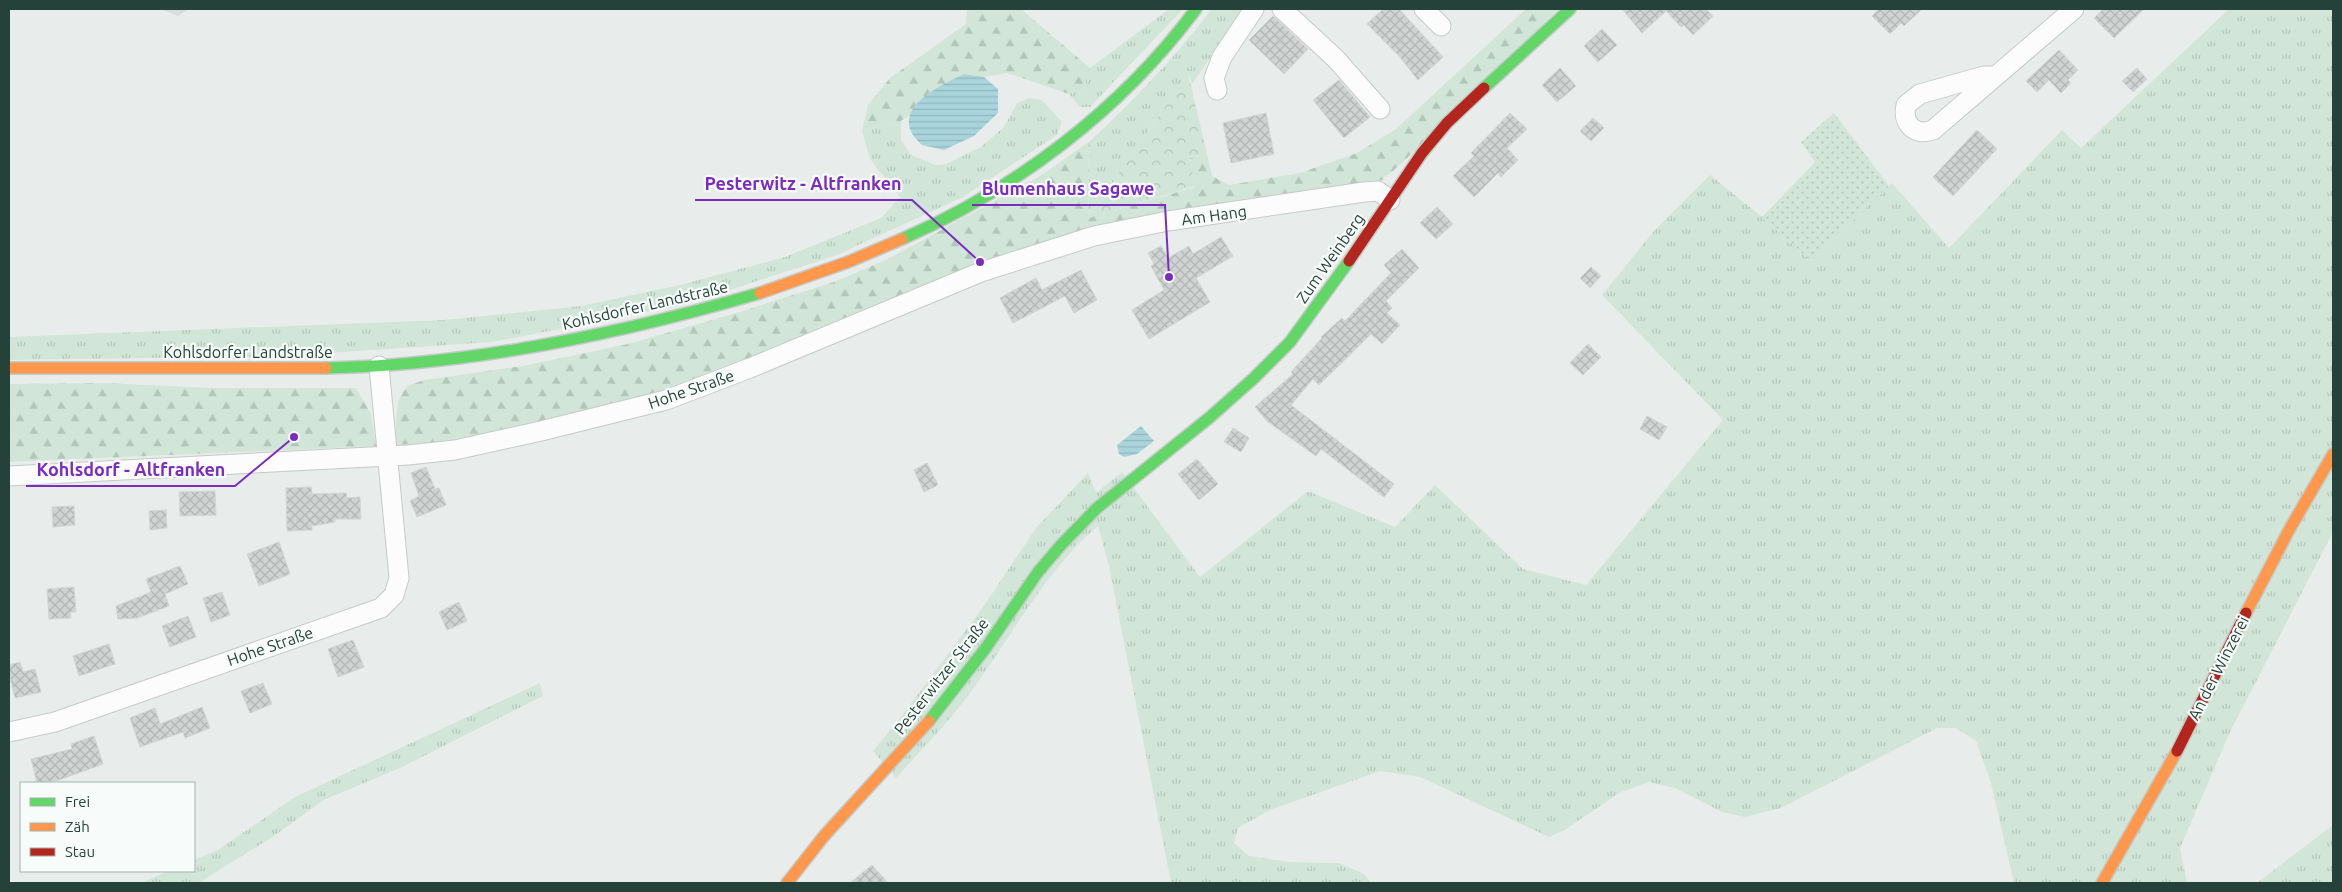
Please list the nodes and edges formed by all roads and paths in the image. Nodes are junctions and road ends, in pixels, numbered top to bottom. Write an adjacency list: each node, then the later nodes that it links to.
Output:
1 (1196, 9): 13 (street, Kohlsdorfer Landstraße)
2 (1254, 9): 9 (street)
3 (1282, 9): 10 (street)
4 (1424, 9): 7 (street)
5 (1570, 9): 11 (street, Zum Weinberg)
6 (2074, 9): 8 (street)
7 (1441, 26)
8 (1993, 76)
9 (1217, 90)
10 (1380, 109)
11 (1390, 200): 12 (street, Am Hang); 18 (street, Zum Weinberg)
12 (981, 272): 16 (street, Hohe Straße)
13 (379, 366): 14 (street, Kohlsdorfer Landstraße); 16 (street, Hohe Straße)
14 (9, 368)
15 (2333, 454): 21 (street, An der Winzerei)
16 (387, 456): 17 (street, Hohe Straße); 19 (street, Hohe Straße)
17 (9, 476)
18 (1097, 508): 20 (street, Pesterwitzer Straße)
19 (9, 732)
20 (787, 883)
21 (2102, 883)

